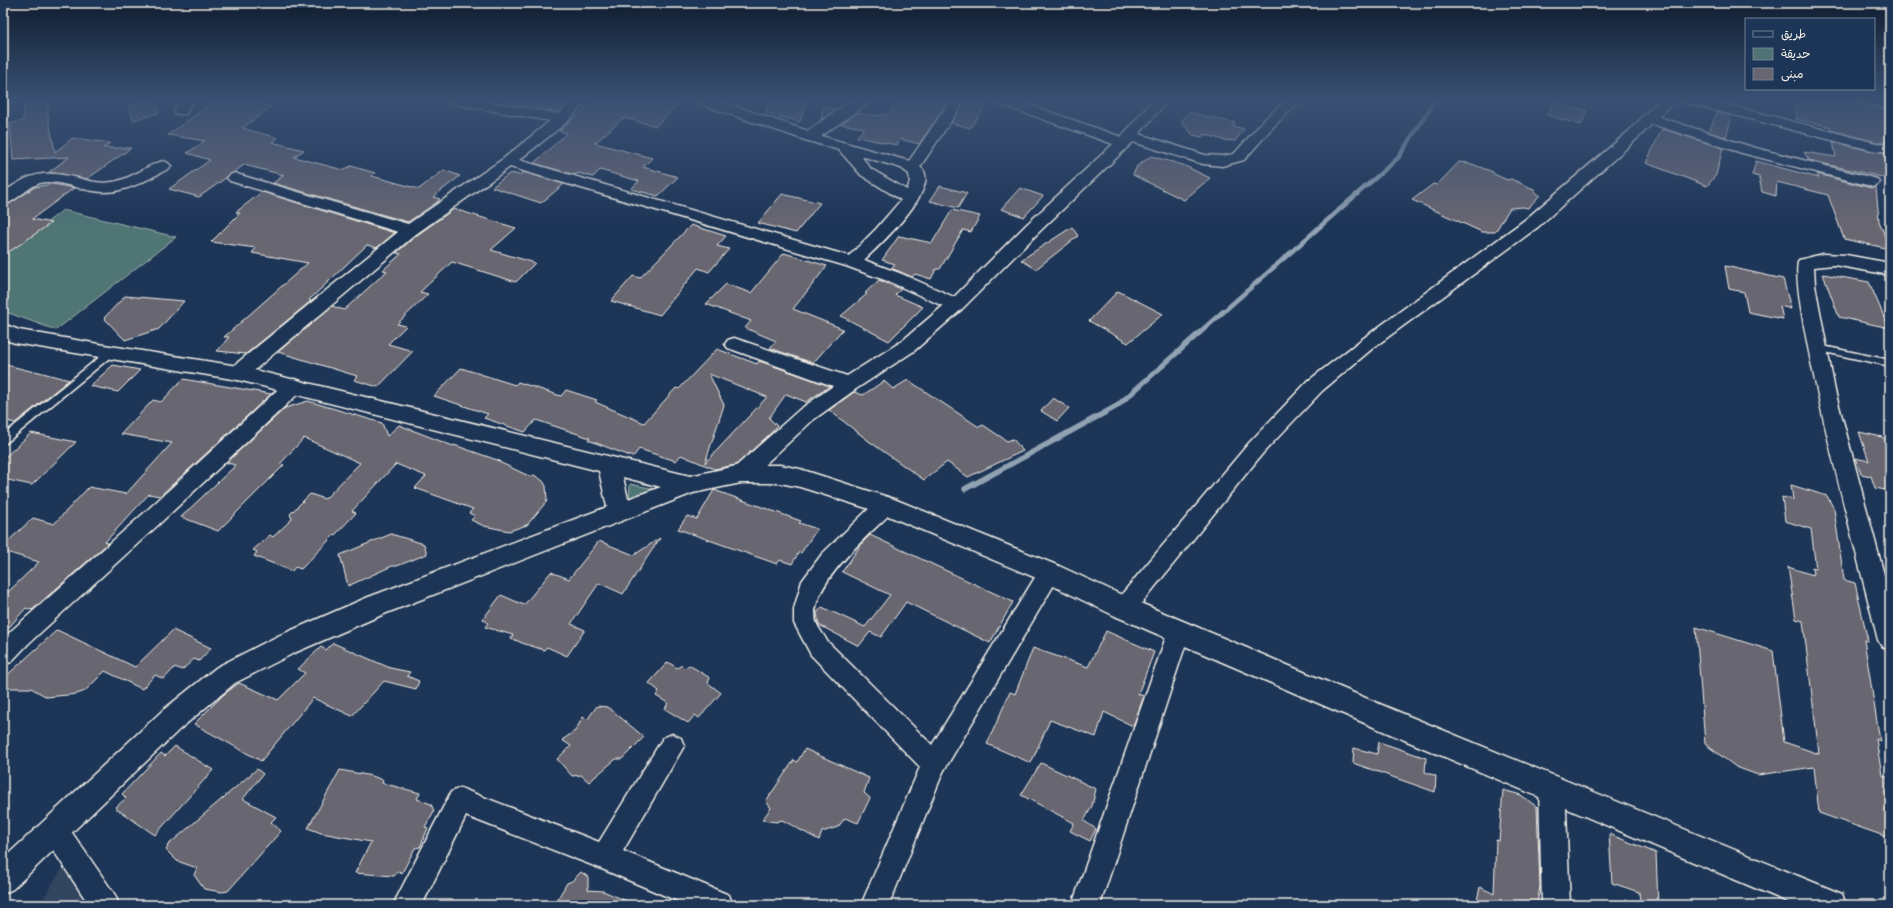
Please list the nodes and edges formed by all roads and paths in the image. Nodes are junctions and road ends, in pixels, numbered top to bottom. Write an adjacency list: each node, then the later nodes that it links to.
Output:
1 (534, 141): 12 (street)
2 (827, 141): 10 (street)
3 (930, 141): 14 (street)
4 (1123, 141): 22 (street)
5 (1135, 141): 6 (street)
6 (1253, 141)
7 (1626, 141): 38 (street)
8 (1721, 141): 16 (street)
9 (1854, 141): 11 (street)
10 (844, 147): 14 (street); 17 (street)
11 (1890, 148)
12 (508, 162): 19 (street); 20 (street)
13 (163, 166): 18 (street)
14 (912, 168): 17 (street)
15 (235, 178): 19 (street)
16 (1872, 182)
17 (910, 199): 20 (street)
18 (3, 200)
19 (410, 230): 28 (street)
20 (852, 262): 22 (street)
21 (1890, 269): 25 (street)
22 (956, 305): 29 (street)
23 (3, 331): 26 (street)
24 (734, 344): 29 (street)
25 (1818, 348): 27 (lane); 40 (street)
26 (110, 353): 28 (street); 31 (lane)
27 (1890, 363)
28 (238, 373): 30 (street)
29 (849, 384): 33 (street)
30 (294, 386): 32 (street); 41 (street)
31 (3, 440)
32 (609, 466): 34 (street); 36 (street)
33 (741, 474): 34 (street); 35 (street)
34 (690, 486): 36 (street)
35 (886, 505): 37 (street); 43 (street)
36 (619, 512): 45 (street)
37 (1050, 573): 38 (street); 43 (street)
38 (1124, 608): 39 (street)
39 (1179, 631): 44 (street); 52 (street)
40 (1890, 640)
41 (3, 654)
42 (672, 746): 46 (street)
43 (934, 764): 51 (street)
44 (1552, 788): 53 (street); 54 (street)
45 (55, 830): 47 (street); 48 (street)
46 (605, 857): 49 (street); 50 (street)
47 (3, 880)
48 (105, 905)
49 (407, 905)
50 (719, 905)
51 (875, 905)
52 (1086, 905)
53 (1556, 905)
54 (1831, 905)

